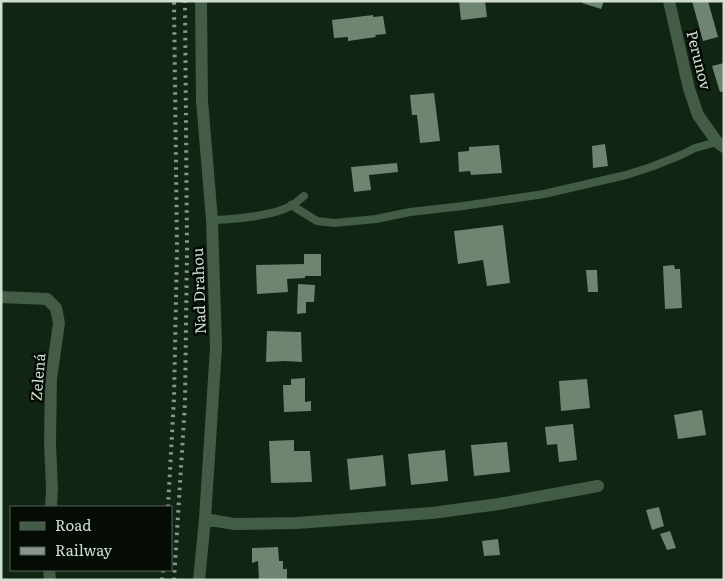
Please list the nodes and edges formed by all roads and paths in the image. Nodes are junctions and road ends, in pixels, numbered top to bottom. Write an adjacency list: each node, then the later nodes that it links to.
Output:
1 (201, 1): 6 (street, Nad Drahou)
2 (669, 1): 3 (street, Perunov)
3 (720, 144): 5 (lane)
4 (304, 196): 5 (lane)
5 (291, 205): 6 (lane)
6 (212, 220): 10 (street, Nad Drahou)
7 (1, 297): 9 (street, Zelená)
8 (598, 486): 10 (street)
9 (51, 506)
10 (205, 519): 11 (street, Nad Drahou)
11 (199, 580)

